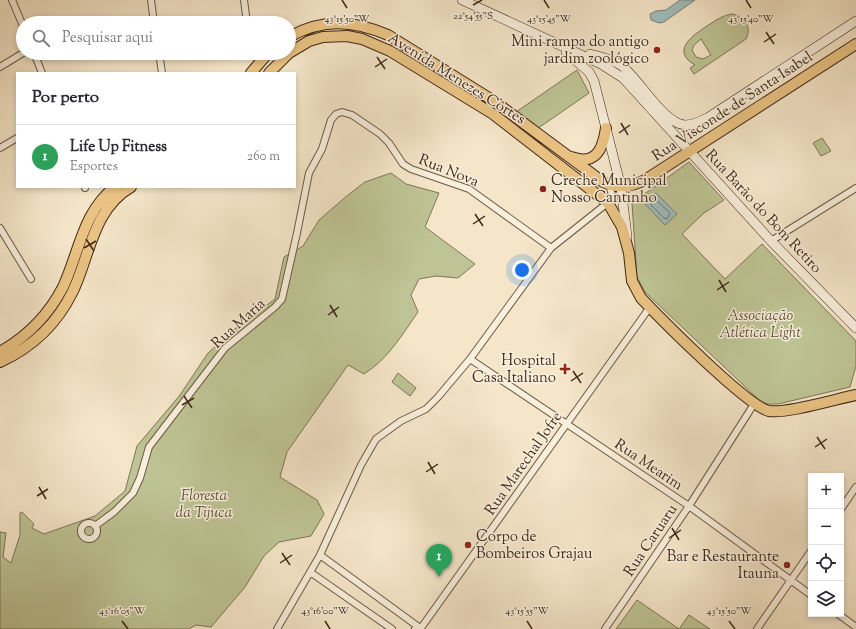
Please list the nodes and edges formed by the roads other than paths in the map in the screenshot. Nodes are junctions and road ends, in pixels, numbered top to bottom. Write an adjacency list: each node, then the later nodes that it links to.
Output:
1 (12, 0): 5 (street)
2 (151, 0): 6 (street)
3 (244, 0): 7 (street)
4 (462, 0): 10 (main road, Rua Barão do Bom Retiro)
5 (19, 16)
6 (153, 16)
7 (246, 16)
8 (856, 21): 10 (main road, Rua Barão do Bom Retiro)
9 (296, 34): 27 (main road, Avenida Menezes Côrtes)
10 (558, 44): 24 (main road); 28 (main road, Rua Barão do Bom Retiro)
11 (856, 44): 28 (main road, Rua Visconde de Santa Isabel)
12 (296, 49): 34 (main road, Avenida Menezes Côrtes)
13 (16, 57): 18 (street)
14 (37, 60): 19 (street)
15 (160, 60): 20 (street)
16 (262, 60): 21 (main road)
17 (282, 60): 22 (main road, Avenida Menezes Côrtes)
18 (0, 67)
19 (42, 72)
20 (162, 72)
21 (252, 72)
22 (270, 72)
23 (342, 112): 37 (street, Rua Nova); 51 (street, Rua Maria)
24 (606, 128): 27 (main road); 30 (main road)
25 (16, 139): 26 (street)
26 (0, 148)
27 (562, 152): 29 (main road, Avenida Menezes Côrtes)
28 (689, 152): 30 (main road, Rua Visconde de Santa Isabel); 36 (main road, Rua Barão do Bom Retiro)
29 (609, 185): 30 (main road, Avenida Menezes Côrtes); 34 (street)
30 (621, 186): 38 (main road)
31 (114, 188): 42 (main road)
32 (130, 188): 44 (main road)
33 (856, 188): 36 (street)
34 (608, 203): 37 (street); 38 (main road, Avenida Menezes Côrtes)
35 (0, 228): 39 (street)
36 (772, 241): 41 (main road, Rua Barão do Bom Retiro)
37 (551, 248): 43 (street)
38 (629, 253): 40 (main road, Avenida Menezes Côrtes)
39 (31, 279)
40 (650, 307): 46 (main road, Avenida Menezes Côrtes); 47 (street, Rua Marechal Jofre)
41 (856, 328)
42 (0, 352)
43 (470, 359): 47 (street, Rua Mearim); 52 (street)
44 (0, 362)
45 (856, 395): 46 (main road)
46 (754, 404): 50 (street, Rua Caruaru)
47 (567, 424): 50 (street, Rua Mearim); 61 (street, Rua Marechal Jofre)
48 (856, 487): 49 (street)
49 (844, 504)
50 (689, 506): 55 (street, Rua Mearim); 62 (street, Rua Caruaru)
51 (95, 526)
52 (320, 555): 54 (street); 61 (street)
53 (808, 556): 55 (street)
54 (310, 572): 59 (street); 60 (street)
55 (791, 581): 56 (street, Rua Mearim); 63 (street)
56 (808, 593)
57 (842, 617): 58 (street)
58 (856, 627)
59 (277, 629)
60 (392, 629)
61 (419, 629)
62 (605, 629)
63 (757, 629)

